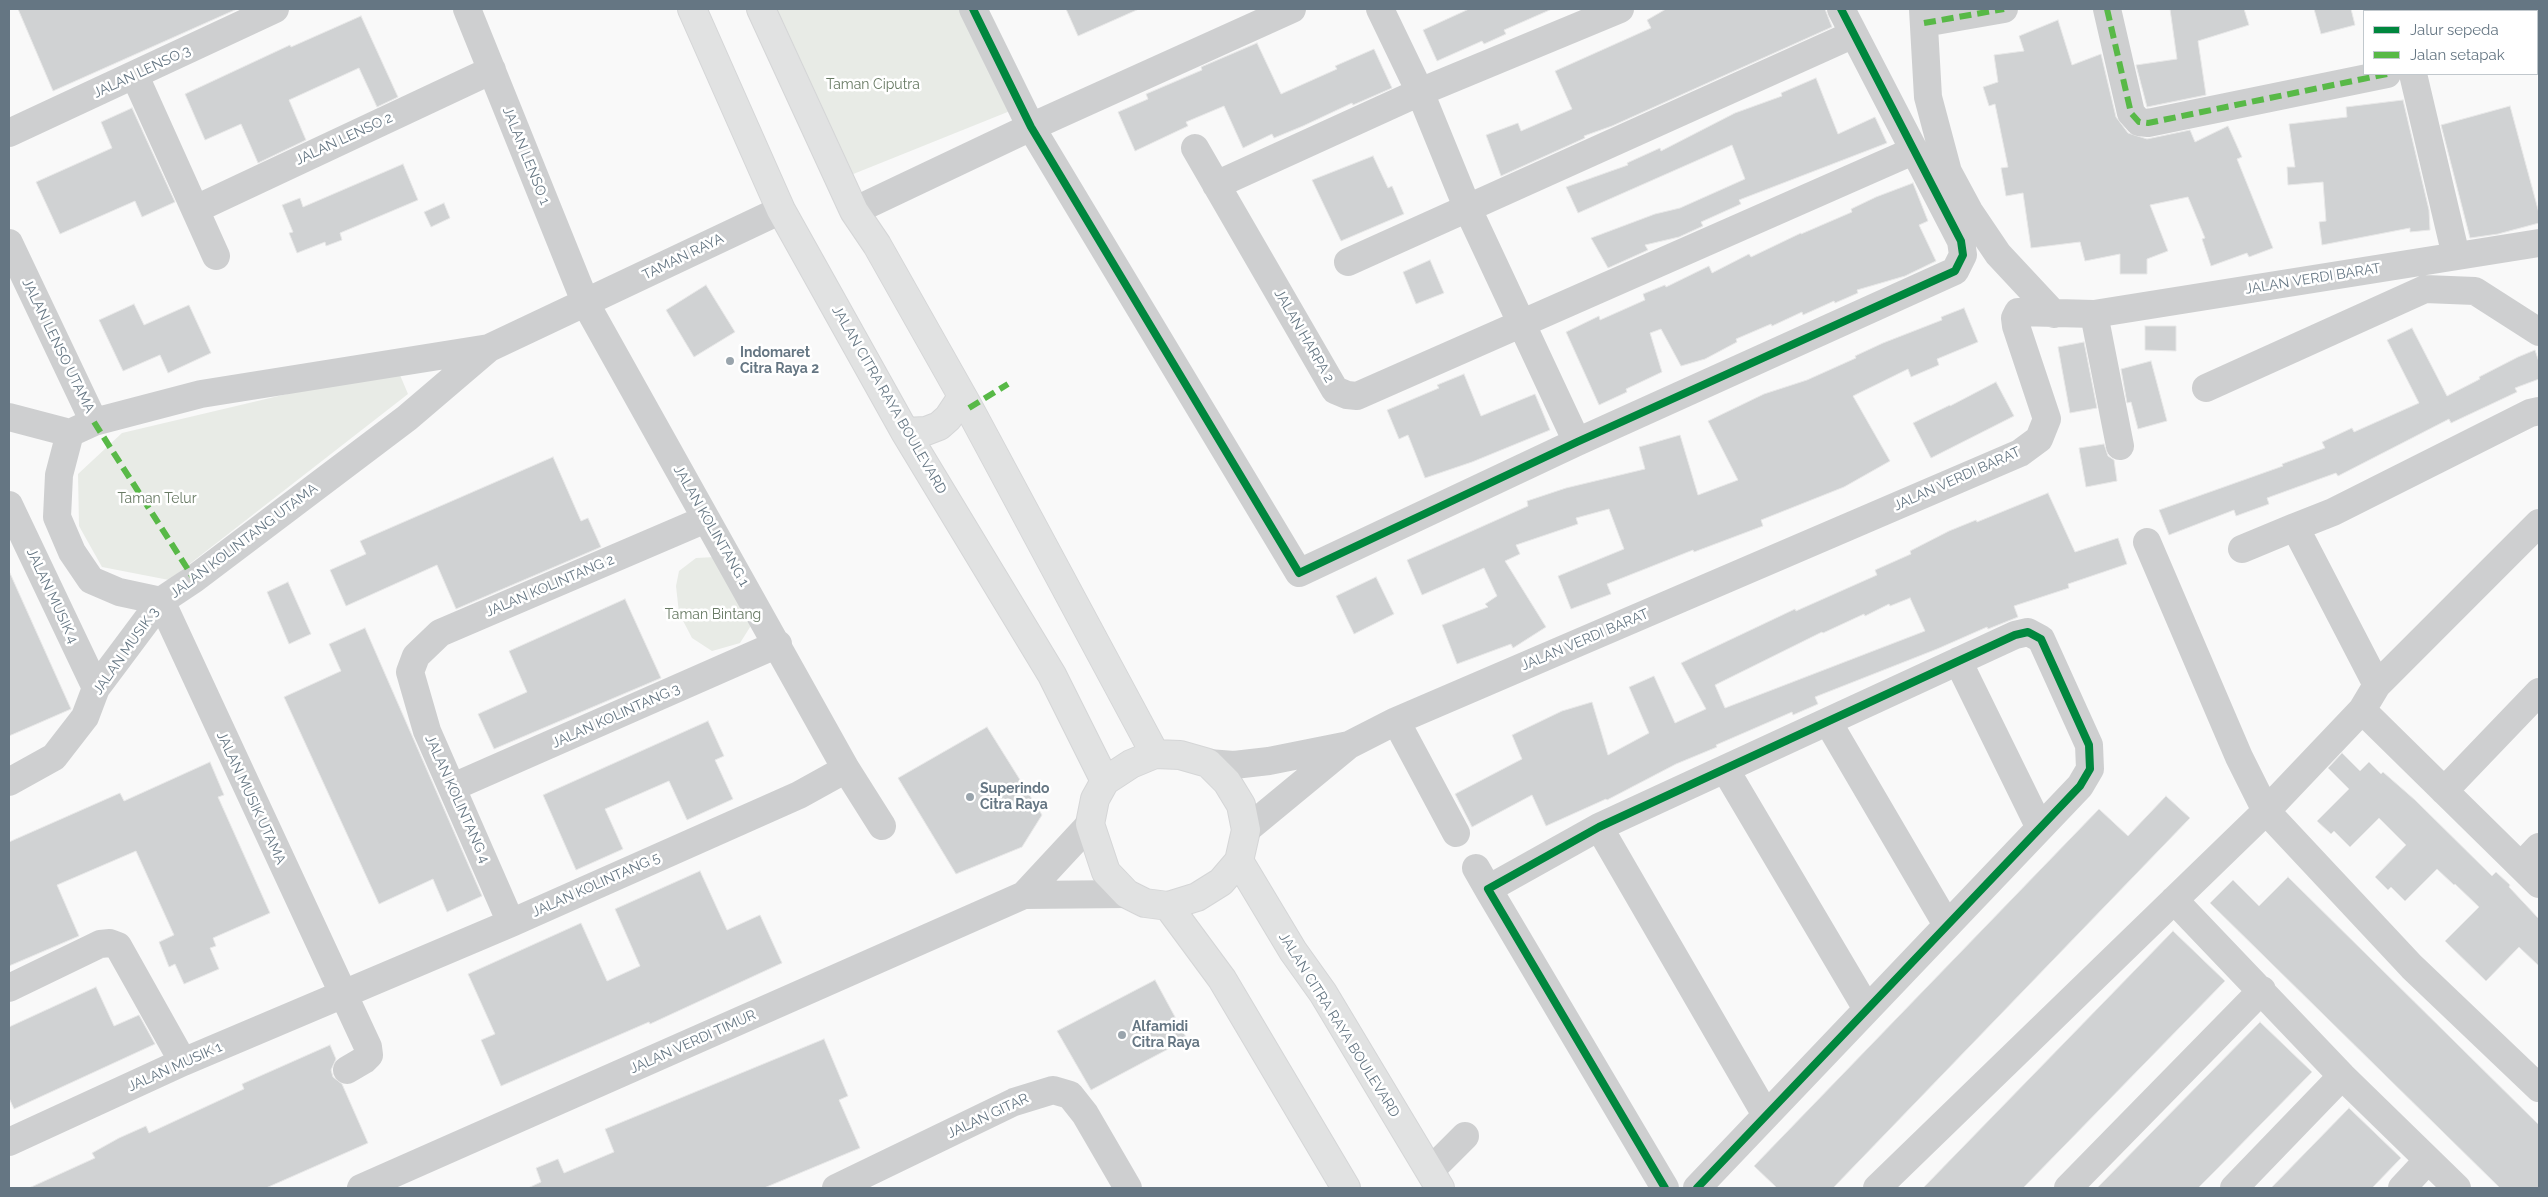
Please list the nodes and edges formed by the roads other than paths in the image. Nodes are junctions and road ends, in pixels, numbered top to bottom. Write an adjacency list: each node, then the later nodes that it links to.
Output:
1 (274, 9): 17 (street, JALAN LENSO 3)
2 (467, 9): 14 (street, JALAN LENSO 1)
3 (692, 9): 26 (main road, JALAN CITRA RAYA BOULEVARD)
4 (761, 9): 27 (main road)
5 (973, 9): 19 (street)
6 (1292, 9): 19 (street)
7 (1380, 9): 18 (street)
8 (1620, 9): 18 (street)
9 (1842, 9): 13 (street)
10 (2004, 9): 12 (street)
11 (2107, 9): 15 (street)
12 (1924, 16): 34 (street)
13 (1854, 34): 22 (street); 24 (street)
14 (492, 70): 25 (street, JALAN LENSO 2); 33 (street, JALAN LENSO 1)
15 (2382, 75)
16 (2413, 75): 31 (street)
17 (135, 76): 20 (street, JALAN LENSO 3); 25 (street)
18 (1420, 92): 23 (street); 24 (street)
19 (1031, 127): 27 (street); 46 (street)
20 (9, 133)
21 (1195, 148): 23 (street, JALAN HARPA 2)
22 (1913, 151): 36 (street, JALAN HARPA 2); 46 (street)
23 (1216, 185): 36 (street, JALAN HARPA 2)
24 (1467, 207): 32 (street); 36 (street)
25 (196, 209): 30 (street)
26 (781, 210): 33 (street, TAMAN RAYA); 44 (main road, JALAN CITRA RAYA BOULEVARD)
27 (854, 211): 40 (main road)
28 (9, 243): 43 (street, JALAN LENSO UTAMA)
29 (2539, 243): 31 (street, JALAN VERDI BARAT)
30 (216, 256)
31 (2456, 256): 35 (street, JALAN VERDI BARAT)
32 (1348, 262)
33 (586, 304): 38 (street, JALAN KOLINTANG UTAMA); 49 (street, JALAN KOLINTANG 1)
34 (2054, 314): 35 (street, JALAN VERDI BARAT); 62 (street, JALAN VERDI BARAT)
35 (2094, 314): 47 (street)
36 (1520, 323): 46 (street)
37 (2539, 332): 39 (street)
38 (489, 348): 43 (street, JALAN KOLINTANG UTAMA); 54 (street, JALAN KOLINTANG UTAMA)
39 (2206, 388)
40 (962, 397): 44 (main road); 65 (main road)
41 (2539, 411): 51 (street)
42 (9, 417): 45 (street)
43 (94, 422): 45 (street, JALAN KOLINTANG UTAMA)
44 (905, 432): 69 (main road, JALAN CITRA RAYA BOULEVARD)
45 (70, 433): 54 (street, JALAN KOLINTANG UTAMA)
46 (1577, 442)
47 (2120, 446)
48 (9, 504): 59 (street, JALAN MUSIK 4)
49 (706, 519): 55 (street, JALAN KOLINTANG 1); 57 (street, JALAN KOLINTANG 2)
50 (2539, 523): 58 (street)
51 (2295, 527): 53 (street); 58 (street)
52 (2147, 542): 73 (street)
53 (2242, 549)
54 (161, 602): 59 (street, JALAN MUSIK 3); 90 (street, JALAN MUSIK UTAMA)
55 (778, 644): 67 (street, JALAN KOLINTANG 1); 71 (street, JALAN KOLINTANG 3)
56 (1958, 661): 63 (street); 77 (street); 77 (street)
57 (410, 672): 71 (street, JALAN KOLINTANG 4)
58 (2377, 685): 61 (street)
59 (96, 688): 70 (street, JALAN MUSIK 3)
60 (2539, 692): 72 (street)
61 (2362, 710): 72 (street); 73 (street)
62 (1396, 721): 64 (street, JALAN VERDI BARAT); 79 (street)
63 (1828, 722): 68 (street); 87 (street)
64 (1349, 745): 66 (street, JALAN VERDI BARAT); 78 (street, JALAN VERDI BARAT)
65 (1155, 754): 66 (main road); 69 (main road)
66 (1208, 763): 78 (main road)
67 (846, 769): 75 (street, JALAN KOLINTANG 1); 86 (street, JALAN KOLINTANG 5)
68 (1725, 769): 76 (street); 91 (street)
69 (1105, 781): 74 (main road)
70 (9, 782)
71 (453, 788): 86 (street, JALAN KOLINTANG 4)
72 (2444, 791): 81 (street)
73 (2266, 811): 84 (street); 95 (street)
74 (1090, 824): 82 (main road); 83 (street, JALAN VERDI TIMUR)
75 (882, 826)
76 (1599, 828): 96 (street); 105 (street)
77 (2040, 828): 87 (street)
78 (1246, 830): 80 (main road)
79 (1456, 833)
80 (1239, 861): 85 (main road); 100 (main road, JALAN CITRA RAYA BOULEVARD)
81 (2533, 866)
82 (1127, 894): 83 (street, JALAN VERDI TIMUR); 85 (main road)
83 (1024, 895): 101 (street, JALAN VERDI TIMUR)
84 (2174, 900): 89 (street); 107 (street)
85 (1168, 906): 104 (main road)
86 (510, 923): 90 (street, JALAN KOLINTANG 5)
87 (1947, 925): 91 (street)
88 (9, 988): 92 (street)
89 (2262, 990): 94 (street); 108 (street)
90 (342, 994): 92 (street, JALAN MUSIK 1); 93 (street, JALAN MUSIK UTAMA)
91 (1868, 1009): 96 (street)
92 (183, 1062): 98 (street, JALAN MUSIK 1)
93 (347, 1070)
94 (2342, 1076): 99 (street); 109 (street)
95 (2539, 1088)
96 (1766, 1115): 106 (street)
97 (1465, 1136): 100 (street)
98 (9, 1141)
99 (2428, 1160): 110 (street); 111 (street)
100 (1435, 1180)
101 (361, 1188)
102 (836, 1188): 103 (street, JALAN GITAR)
103 (1128, 1188)
104 (1346, 1188)
105 (1665, 1188)
106 (1697, 1188)
107 (1877, 1188)
108 (2068, 1188)
109 (2234, 1188)
110 (2402, 1188)
111 (2457, 1188)

